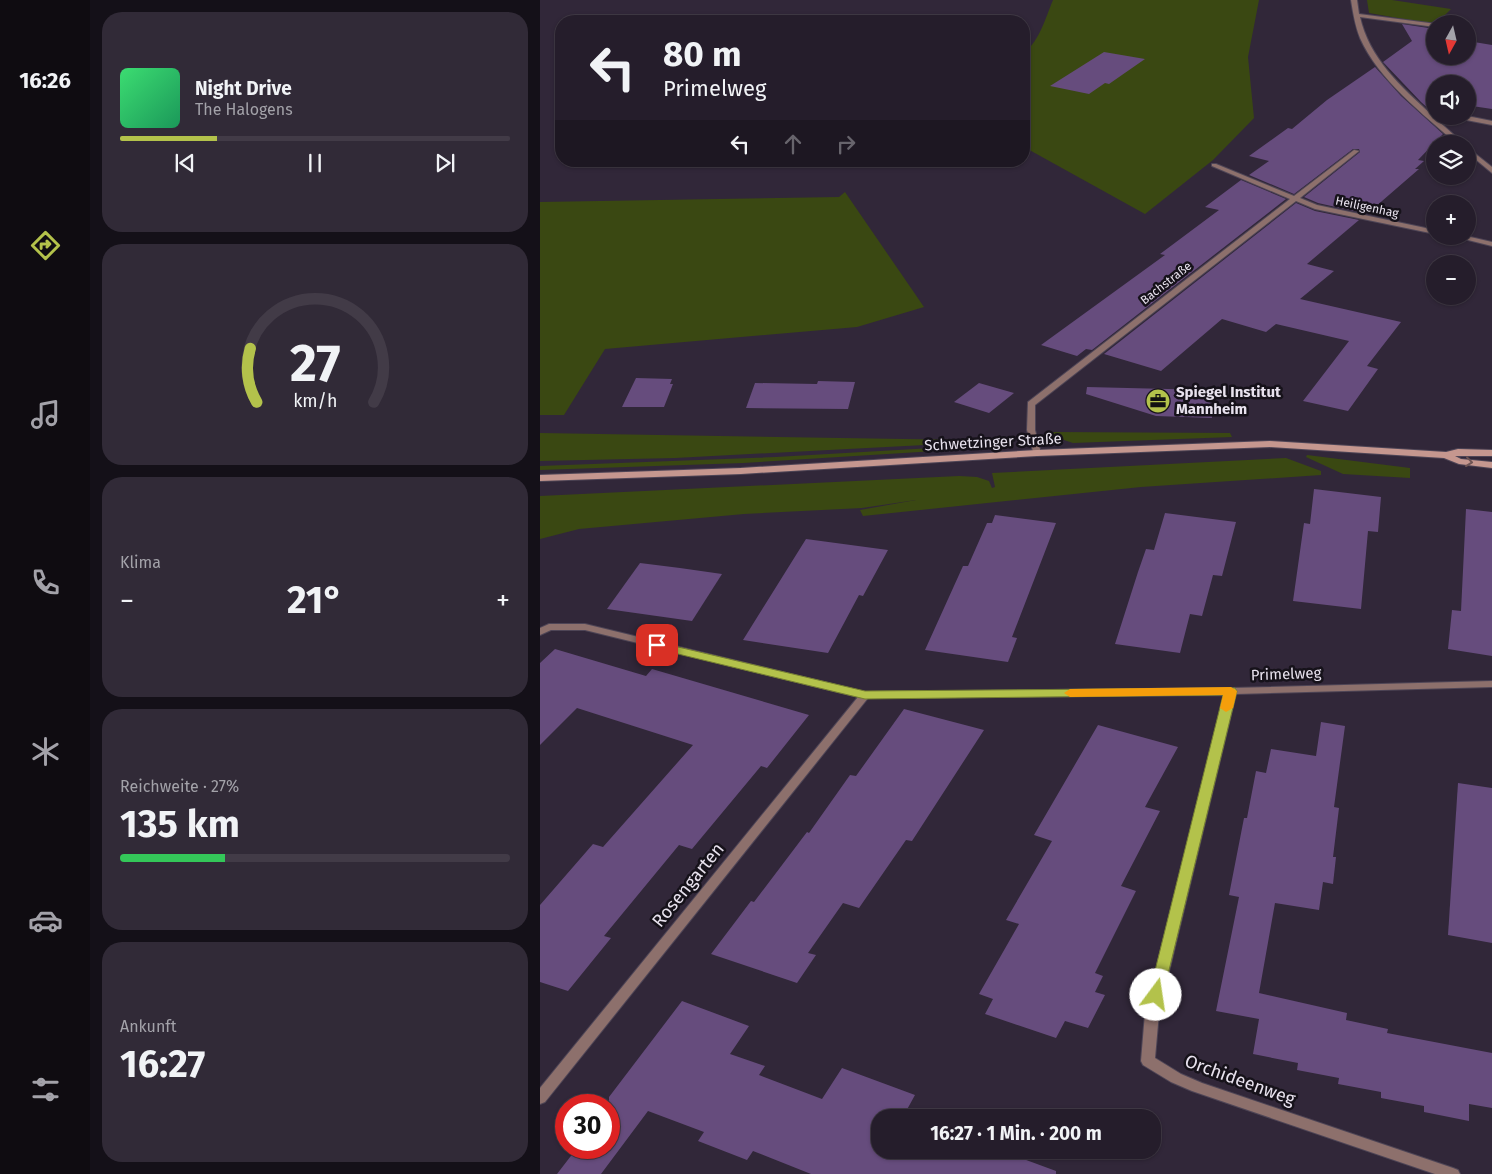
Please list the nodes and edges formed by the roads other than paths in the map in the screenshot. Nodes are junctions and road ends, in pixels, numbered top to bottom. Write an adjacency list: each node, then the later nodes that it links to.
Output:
1 (1354, 0): 2 (street)
2 (1356, 15): 3 (street); 4 (street)
3 (1426, 24)
4 (1426, 112)
5 (1476, 120): 6 (street)
6 (1492, 123)
7 (1440, 125): 8 (street)
8 (1451, 135)
9 (1356, 151): 13 (street, Bachstraße)
10 (1476, 157): 12 (street)
11 (1214, 165): 13 (street, Heiligenhag)
12 (1492, 172)
13 (1295, 200): 14 (street, Heiligenhag); 18 (street, Bachstraße)
14 (1426, 230)
15 (1476, 241): 16 (street)
16 (1492, 244)
17 (1492, 453): 19 (main road, Schwetzinger Straße)
18 (1037, 454): 19 (main road, Schwetzinger Straße); 21 (main road, Schwetzinger Straße)
19 (1446, 455): 20 (main road, Schwetzinger Straße, one-way to 20)
20 (1492, 465)
21 (540, 478)
22 (544, 630): 25 (street, Primelweg)
23 (1492, 684): 24 (street, Primelweg)
24 (1231, 691): 25 (street, Primelweg); 27 (street, Orchideenweg)
25 (865, 695): 26 (street, Rosengarten)
26 (540, 1098)
27 (1454, 1174)

